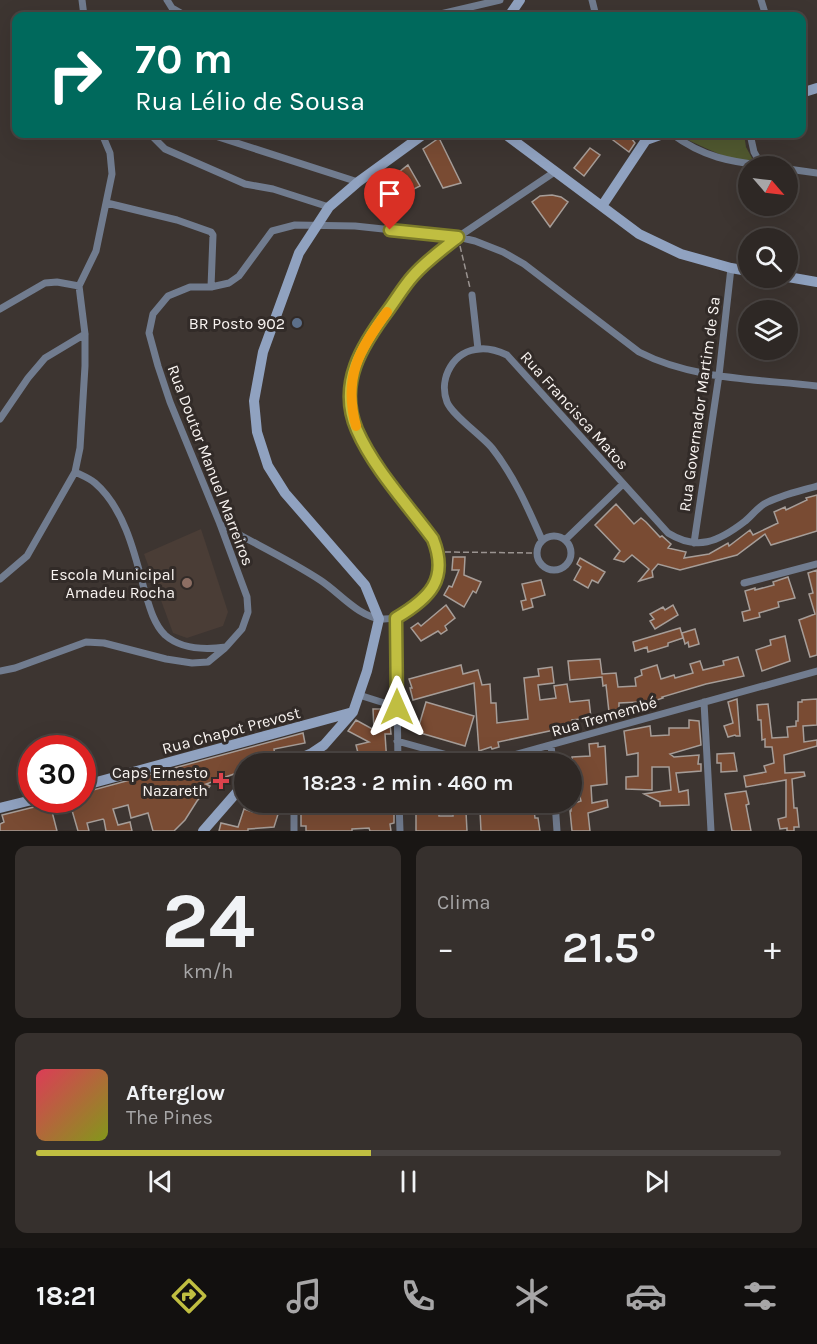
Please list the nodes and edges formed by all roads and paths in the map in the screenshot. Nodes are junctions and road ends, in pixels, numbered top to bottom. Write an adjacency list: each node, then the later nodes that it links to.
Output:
1 (167, 0): 3 (street)
2 (500, 0): 6 (street)
3 (172, 8): 4 (street); 5 (street)
4 (172, 12)
5 (179, 12)
6 (449, 12)
7 (104, 138): 21 (street)
8 (154, 138): 23 (street)
9 (221, 138): 20 (street)
10 (418, 138): 20 (street)
11 (511, 138): 18 (street)
12 (642, 138): 22 (street)
13 (679, 138): 16 (street)
14 (751, 138): 15 (street)
15 (756, 156)
16 (738, 163)
17 (798, 170): 19 (street)
18 (556, 171): 22 (street); 25 (street)
19 (817, 172)
20 (358, 182): 23 (street)
21 (107, 203): 30 (street); 31 (street)
22 (602, 206): 26 (street)
23 (329, 207): 24 (street)
24 (317, 224): 25 (street, Rua Doutor Manuel Marreiros); 31 (street, Rua Doutor Manuel Marreiros); 52 (street)
25 (458, 237): 32 (path); 36 (street, Rua Doutor Manuel Marreiros); 46 (street)
26 (731, 268): 27 (street); 36 (street, Rua Governador Martim de Sa)
27 (738, 269)
28 (798, 279): 29 (street)
29 (817, 282)
30 (79, 286): 33 (street); 34 (street)
31 (211, 287): 42 (street, Rua Doutor Manuel Marreiros)
32 (472, 295): 35 (street)
33 (0, 309)
34 (85, 334): 38 (street); 39 (street)
35 (478, 349): 40 (street, Rua Francisca Matos); 43 (street)
36 (719, 375): 37 (street, Rua Doutor Manuel Marreiros); 45 (street, Rua Governador Martim de Sa)
37 (817, 386)
38 (0, 419)
39 (75, 472): 49 (street); 53 (street)
40 (623, 483): 44 (street); 45 (street, Rua Francisca Matos)
41 (817, 486): 45 (street)
42 (220, 524): 52 (street); 53 (street, Rua Doutor Manuel Marreiros)
43 (542, 540): 44 (street); 47 (street)
44 (564, 540): 47 (street)
45 (694, 543)
46 (438, 551): 47 (path); 51 (street)
47 (537, 553)
48 (817, 564): 50 (street)
49 (0, 579)
50 (744, 583)
51 (396, 618): 52 (street); 58 (street)
52 (379, 619): 56 (street)
53 (226, 647): 54 (street)
54 (0, 671)
55 (817, 671): 57 (street, Rua Tremembé)
56 (359, 695): 58 (street); 59 (street)
57 (704, 702): 61 (street, Rua Tremembé); 76 (street)
58 (397, 707): 60 (street)
59 (353, 712): 62 (street); 65 (street, Rua Chapot Prevost)
60 (397, 741): 61 (street, Rua Tremembé); 63 (street)
61 (552, 745): 64 (street)
62 (312, 753)
63 (398, 753)
64 (552, 753)
65 (96, 782)
66 (234, 795): 72 (street)
67 (18, 804): 68 (street)
68 (0, 808)
69 (294, 813): 73 (street)
70 (399, 813): 74 (street)
71 (556, 813): 75 (street)
72 (203, 831)
73 (294, 831)
74 (400, 831)
75 (557, 831)
76 (711, 831)

